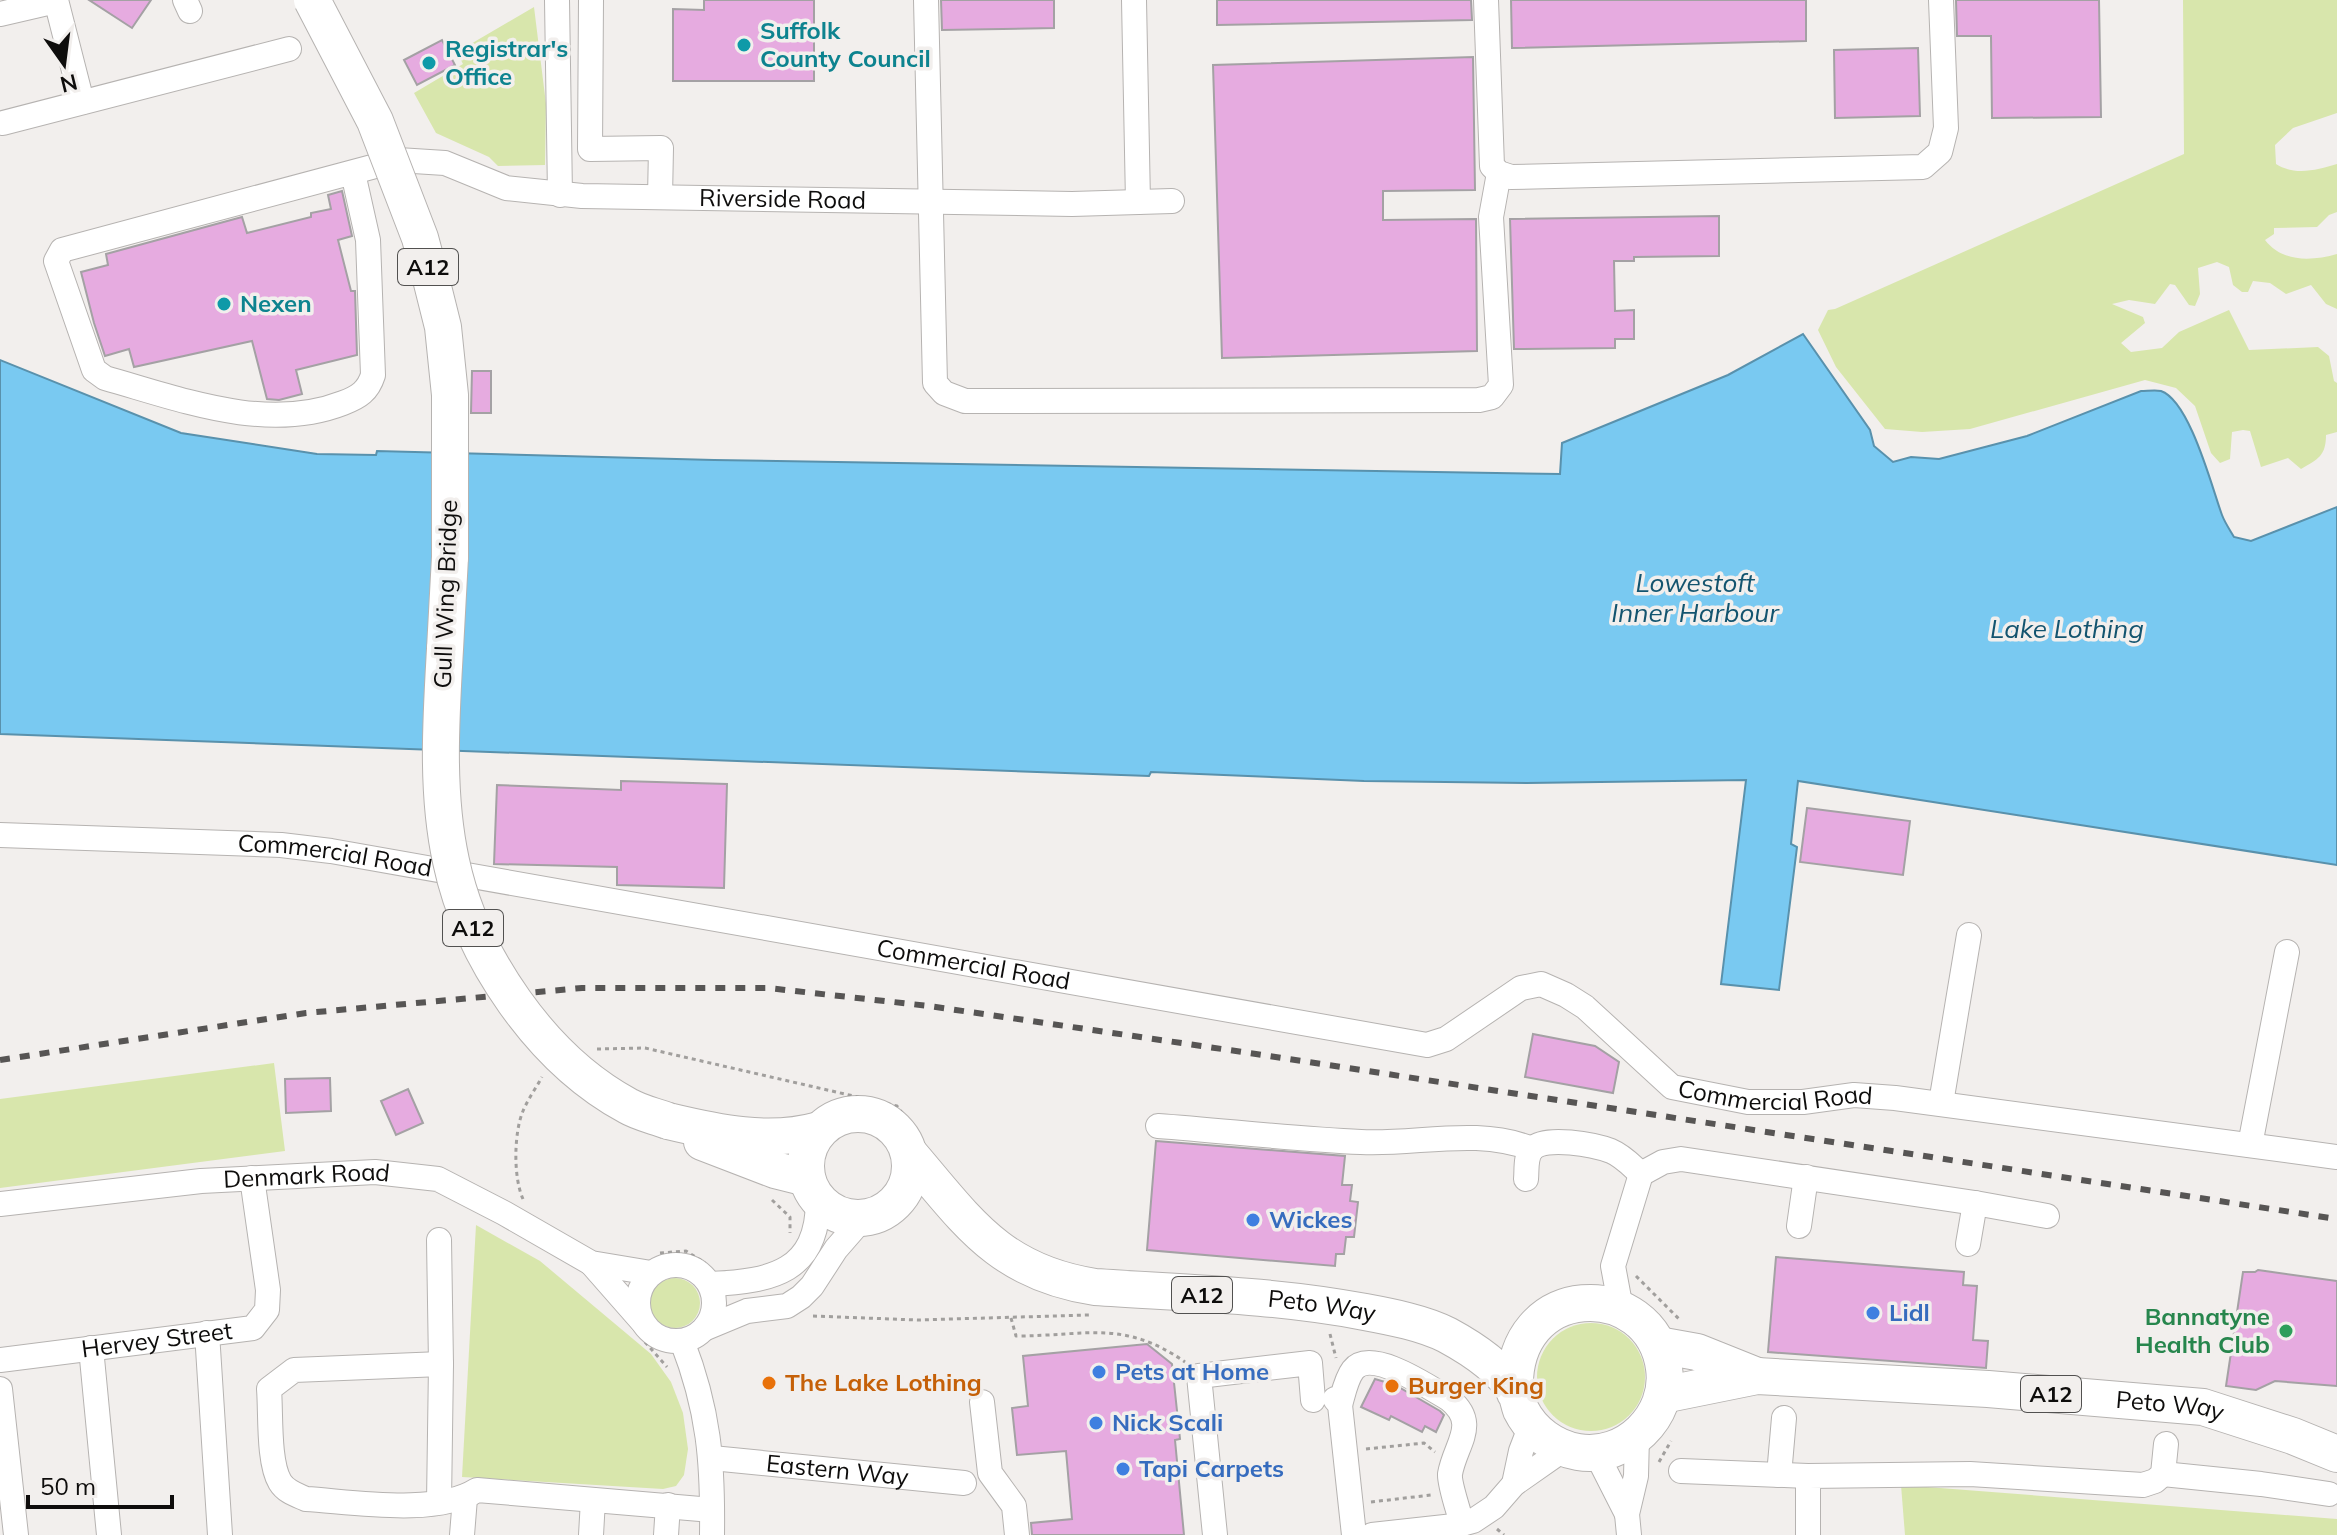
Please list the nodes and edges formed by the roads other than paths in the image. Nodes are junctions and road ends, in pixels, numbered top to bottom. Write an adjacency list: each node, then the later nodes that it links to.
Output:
1 (56, 0): 9 (street); 11 (street)
2 (312, 0): 24 (highway, Gull Wing Bridge / A12, bridge)
3 (557, 0): 15 (street)
4 (591, 0): 16 (street)
5 (926, 0): 18 (street)
6 (1134, 0): 19 (street)
7 (1486, 0): 14 (street)
8 (1941, 0): 14 (street)
9 (0, 14)
10 (289, 49): 11 (street)
11 (82, 102): 12 (street)
12 (3, 123)
13 (353, 173): 13 (street, Riverside Road); 15 (street, Riverside Road)
14 (1499, 173): 18 (street)
15 (560, 195): 16 (street, Riverside Road)
16 (660, 197): 18 (street, Riverside Road)
17 (1172, 201): 19 (street, Riverside Road)
18 (931, 202): 19 (street, Riverside Road)
19 (1138, 202)
20 (0, 835): 23 (street, Commercial Road)
21 (1969, 935): 23 (street)
22 (2287, 952): 27 (street)
23 (1941, 1103): 27 (street)
24 (668, 1121): 26 (highway, A12); 35 (highway, A12)
25 (1158, 1126): 28 (street)
26 (819, 1130): 29 (highway); 35 (highway)
27 (2250, 1145): 30 (street)
28 (1532, 1149): 31 (street); 34 (street)
29 (909, 1153): 38 (highway); 40 (highway, Peto Way / A12)
30 (2337, 1157)
31 (1641, 1174): 32 (street); 45 (street)
32 (1806, 1177): 36 (street); 41 (street)
33 (252, 1178): 37 (street, Denmark Road); 44 (street, Denmark Road); 52 (street, Hervey Street)
34 (1526, 1179)
35 (812, 1189): 38 (highway); 47 (street)
36 (1975, 1203): 39 (street); 43 (street)
37 (0, 1204)
38 (876, 1213): 40 (highway, Peto Way / A12); 50 (street)
39 (2047, 1216)
40 (972, 1226): 54 (highway, Peto Way / A12)
41 (1799, 1226)
42 (439, 1240): 59 (street)
43 (1968, 1244)
44 (591, 1263): 46 (street, Denmark Road); 51 (street, Denmark Road)
45 (1613, 1266): 48 (street); 49 (street)
46 (651, 1273): 47 (street); 51 (street)
47 (711, 1284): 50 (street)
48 (1575, 1304): 49 (highway); 53 (highway)
49 (1621, 1309): 56 (highway)
50 (706, 1328): 55 (street)
51 (642, 1330): 55 (street)
52 (207, 1333): 57 (street, Hervey Street); 89 (street)
53 (1529, 1333): 54 (highway, Peto Way / A12); 62 (highway)
54 (1445, 1335): 62 (highway, Peto Way / A12)
55 (682, 1341): 72 (street)
56 (1658, 1345): 60 (highway, Peto Way / A12); 63 (highway)
57 (91, 1348): 58 (street, Hervey Street); 88 (street)
58 (0, 1360)
59 (441, 1364): 82 (street); 82 (street)
60 (1757, 1376): 63 (highway, Peto Way / A12); 71 (highway, Peto Way / A12)
61 (0, 1389): 87 (street)
62 (1515, 1393): 67 (highway)
63 (1663, 1395): 68 (highway)
64 (1329, 1401): 86 (street); 95 (street); 96 (street)
65 (982, 1402): 94 (street)
66 (1784, 1418): 75 (street)
67 (1531, 1425): 70 (highway); 78 (street)
68 (1637, 1436): 70 (highway); 85 (street)
69 (2166, 1444): 74 (street)
70 (1580, 1451): 78 (street); 85 (street)
71 (2337, 1454)
72 (712, 1458): 77 (street, Eastern Way); 84 (street)
73 (1681, 1471): 75 (street)
74 (2163, 1474): 76 (street); 79 (street)
75 (1780, 1475): 76 (street)
76 (1808, 1476): 98 (street)
77 (964, 1483)
78 (1514, 1484): 86 (street)
79 (2329, 1494)
80 (465, 1498): 81 (street); 82 (street); 90 (street)
81 (593, 1500): 83 (street); 91 (street)
82 (439, 1502)
83 (668, 1505): 84 (street); 92 (street)
84 (712, 1510): 93 (street)
85 (1628, 1525)
86 (1457, 1528): 97 (street)
87 (16, 1535)
88 (109, 1535)
89 (220, 1535)
90 (462, 1535)
91 (591, 1535)
92 (666, 1535)
93 (712, 1535)
94 (1017, 1535)
95 (1215, 1535)
96 (1354, 1535)
97 (1372, 1535)
98 (1808, 1535)

